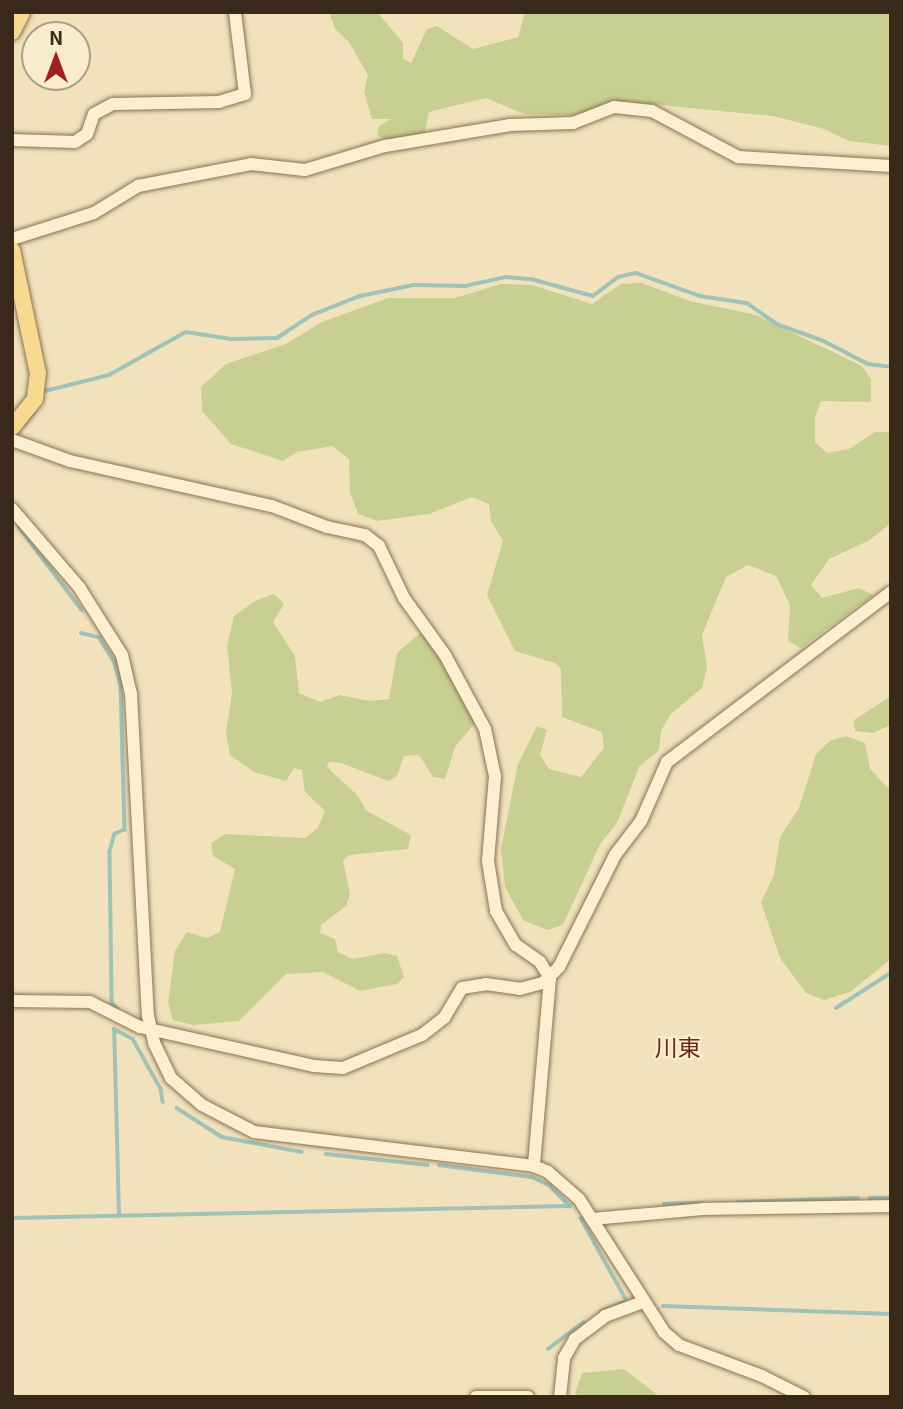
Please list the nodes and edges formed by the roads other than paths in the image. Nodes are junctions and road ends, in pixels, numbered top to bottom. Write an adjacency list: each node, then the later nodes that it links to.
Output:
1 (22, 12): 3 (main road)
2 (235, 12): 4 (street)
3 (12, 32)
4 (12, 140)
5 (891, 166): 6 (street)
6 (12, 239)
7 (12, 250): 8 (main road)
8 (12, 427)
9 (12, 440): 12 (street)
10 (12, 509): 14 (street)
11 (891, 592): 12 (street)
12 (550, 978): 14 (street); 15 (street)
13 (12, 1001): 14 (street)
14 (150, 1029): 15 (street)
15 (534, 1166): 17 (street)
16 (891, 1206): 17 (street)
17 (592, 1219): 18 (street)
18 (643, 1301): 21 (street); 22 (street)
19 (477, 1397): 20 (street)
20 (528, 1397)
21 (560, 1397)
22 (804, 1397)

